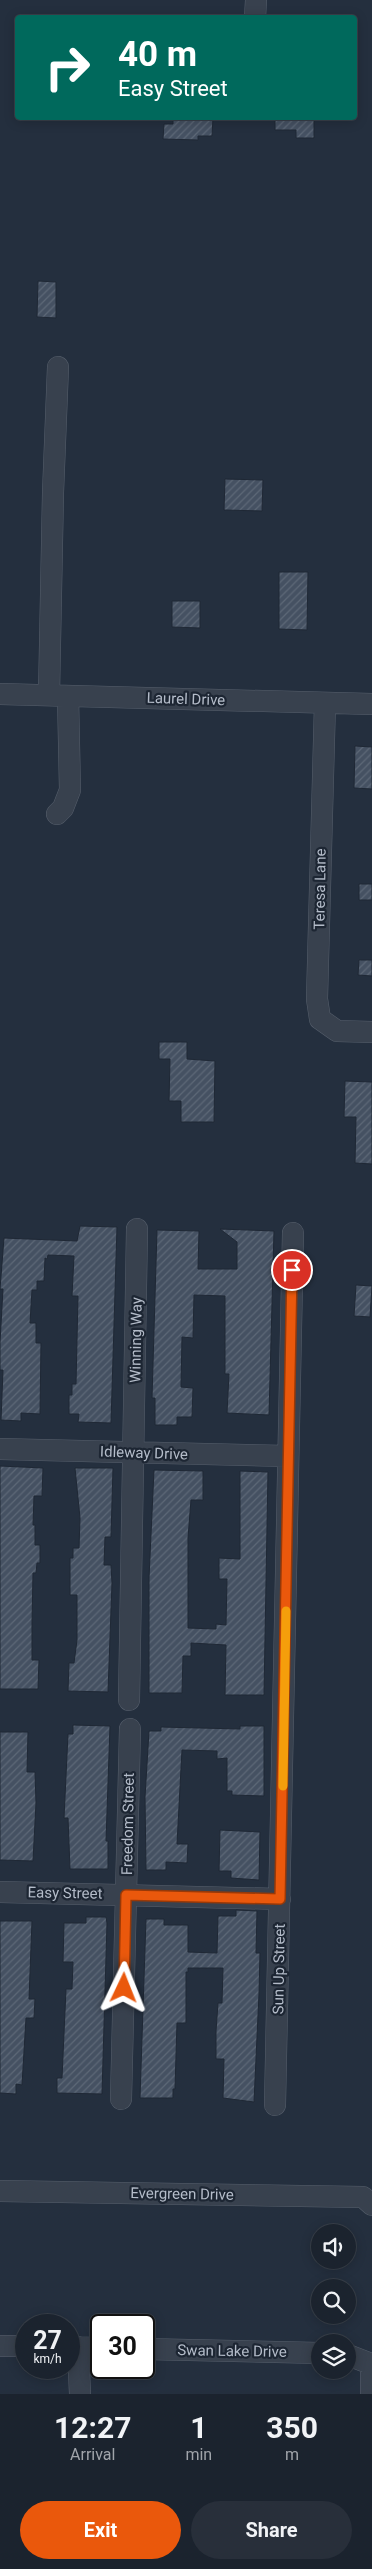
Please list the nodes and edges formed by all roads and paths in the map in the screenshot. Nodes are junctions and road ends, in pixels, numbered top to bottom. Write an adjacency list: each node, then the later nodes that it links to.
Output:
1 (256, 0): 2 (street)
2 (255, 15)
3 (58, 367): 5 (street)
4 (0, 694): 5 (street, Laurel Drive)
5 (59, 696): 6 (street, Laurel Drive); 8 (street)
6 (325, 703): 7 (street, Laurel Drive); 9 (street, Teresa Lane)
7 (372, 704)
8 (57, 814)
9 (372, 1032)
10 (137, 1229): 13 (street, Winning Way)
11 (293, 1232): 14 (street, Sun Up Street)
12 (0, 1449): 13 (street, Idleway Drive)
13 (134, 1452): 14 (street, Idleway Drive); 15 (street)
14 (288, 1456): 19 (street, Sun Up Street)
15 (129, 1700)
16 (130, 1729): 18 (street, Freedom Street)
17 (0, 1892): 18 (street, Easy Street)
18 (126, 1895): 19 (street, Easy Street); 20 (street, Freedom Street)
19 (280, 1899): 21 (street, Sun Up Street)
20 (120, 2099)
21 (275, 2105)
22 (0, 2191): 23 (street, Evergreen Drive)
23 (368, 2201)
24 (0, 2346): 25 (street)
25 (15, 2346)
26 (372, 2348): 29 (street)
27 (155, 2349): 28 (street, Swan Lake Drive)
28 (311, 2353)
29 (356, 2357)
30 (356, 2358): 33 (street)
31 (78, 2379): 32 (street)
32 (80, 2394)
33 (371, 2394)

